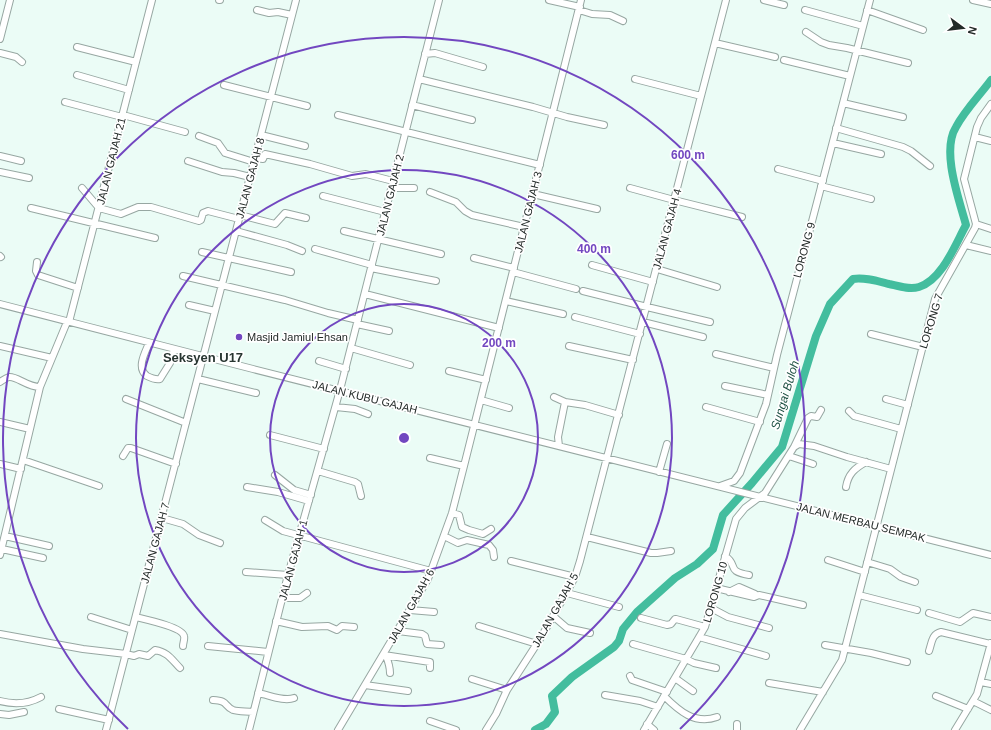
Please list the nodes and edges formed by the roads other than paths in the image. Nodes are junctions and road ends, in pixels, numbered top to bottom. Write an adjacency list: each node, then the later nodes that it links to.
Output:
1 (10, 0): 22 (street)
2 (152, 0): 31 (street, JALAN GAJAH 21)
3 (296, 0): 17 (street, JALAN GAJAH 8)
4 (439, 0): 27 (street, JALAN GAJAH 2)
5 (549, 0): 13 (street)
6 (581, 0): 13 (street, JALAN GAJAH 3)
7 (726, 0): 23 (street, JALAN GAJAH 4)
8 (764, 0): 12 (street)
9 (870, 0): 16 (street, LORONG 9)
10 (973, 0): 11 (street)
11 (991, 4)
12 (784, 5)
13 (579, 9): 18 (street); 47 (street, JALAN GAJAH 3)
14 (256, 10): 17 (street)
15 (805, 10): 19 (street)
16 (867, 10): 19 (street, LORONG 9); 20 (street)
17 (292, 15): 41 (street, JALAN GAJAH 8)
18 (623, 20)
19 (863, 26): 25 (street, LORONG 9)
20 (924, 30)
21 (806, 32): 25 (street)
22 (0, 39)
23 (715, 43): 28 (street); 40 (street, JALAN GAJAH 4)
24 (77, 46): 31 (street)
25 (857, 50): 32 (street); 35 (street, LORONG 9)
26 (0, 53): 30 (street)
27 (425, 54): 33 (street); 36 (street, JALAN GAJAH 2)
28 (775, 57)
29 (784, 60): 35 (street)
30 (22, 62)
31 (136, 62): 39 (street, JALAN GAJAH 21)
32 (908, 63)
33 (483, 67)
34 (77, 75): 39 (street)
35 (850, 76): 43 (street, LORONG 9)
36 (419, 79): 45 (street, JALAN GAJAH 2); 47 (street)
37 (635, 79): 40 (street)
38 (224, 85): 41 (street)
39 (129, 90): 49 (street, JALAN GAJAH 21)
40 (701, 96): 82 (street, JALAN GAJAH 4)
41 (271, 97): 46 (street); 56 (street, JALAN GAJAH 8)
42 (65, 102): 49 (street)
43 (843, 102): 50 (street); 53 (street, LORONG 9)
44 (991, 104): 58 (street)
45 (412, 105): 51 (street); 55 (street, JALAN GAJAH 2)
46 (307, 106)
47 (553, 113): 52 (street); 67 (street, JALAN GAJAH 3)
48 (338, 115): 55 (street)
49 (122, 116): 54 (street); 84 (street, JALAN GAJAH 21)
50 (903, 118)
51 (472, 120)
52 (604, 125)
53 (836, 128): 60 (street, LORONG 9); 68 (street)
54 (185, 132)
55 (406, 132): 67 (street); 73 (street, JALAN GAJAH 2)
56 (261, 135): 61 (street); 64 (street, JALAN GAJAH 8)
57 (199, 136): 64 (street)
58 (974, 137): 59 (street); 91 (street)
59 (991, 141)
60 (833, 143): 62 (street); 74 (street, LORONG 9)
61 (305, 146)
62 (881, 154)
63 (0, 156): 65 (street)
64 (255, 157): 71 (street, JALAN GAJAH 8); 73 (street)
65 (21, 161)
66 (188, 161): 71 (street)
67 (540, 165): 79 (street, JALAN GAJAH 3)
68 (930, 166)
69 (778, 169): 74 (street)
70 (0, 172): 72 (street)
71 (250, 177): 87 (street, JALAN GAJAH 8)
72 (29, 178)
73 (392, 184): 76 (street); 86 (street, JALAN GAJAH 2)
74 (822, 184): 81 (street); 149 (street, LORONG 9)
75 (82, 188): 84 (street)
76 (414, 188)
77 (630, 188): 82 (street)
78 (430, 192): 92 (street)
79 (533, 194): 85 (street); 92 (street, JALAN GAJAH 3)
80 (323, 196): 86 (street)
81 (871, 199)
82 (674, 200): 88 (street); 109 (street, JALAN GAJAH 4)
83 (31, 208): 90 (street)
84 (99, 208): 87 (street); 90 (street, JALAN GAJAH 21)
85 (597, 209)
86 (385, 212): 97 (street, JALAN GAJAH 2)
87 (240, 217): 89 (street); 94 (street, JALAN GAJAH 8)
88 (742, 217)
89 (306, 218)
90 (95, 224): 96 (street); 117 (street, JALAN GAJAH 21)
91 (976, 224): 93 (street); 98 (street, LORONG 7)
92 (524, 227): 110 (street, JALAN GAJAH 3)
93 (991, 229)
94 (236, 231): 100 (street); 104 (street, JALAN GAJAH 8)
95 (344, 231): 97 (street)
96 (155, 238)
97 (378, 239): 103 (street); 108 (street, JALAN GAJAH 2)
98 (966, 245): 101 (street); 141 (street, LORONG 7)
99 (315, 249): 108 (street)
100 (302, 250)
101 (991, 251)
102 (202, 252): 104 (street)
103 (441, 254)
104 (229, 258): 111 (street); 115 (street, JALAN GAJAH 8)
105 (474, 258): 110 (street)
106 (37, 262): 117 (street)
107 (592, 265): 114 (street)
108 (372, 267): 113 (street); 120 (street, JALAN GAJAH 2)
109 (657, 269): 114 (street, JALAN GAJAH 4); 116 (street)
110 (514, 270): 118 (street); 121 (street, JALAN GAJAH 3)
111 (291, 272)
112 (183, 276): 115 (street)
113 (436, 281)
114 (653, 282): 124 (street, JALAN GAJAH 4)
115 (222, 285): 125 (street, JALAN GAJAH 8); 129 (street)
116 (717, 286)
117 (78, 288): 128 (street, JALAN GAJAH 21)
118 (576, 289)
119 (583, 291): 124 (street)
120 (365, 294): 129 (street, JALAN GAJAH 2); 132 (street)
121 (506, 301): 126 (street); 132 (street, JALAN GAJAH 3)
122 (0, 304): 128 (street, JALAN KUBU GAJAH)
123 (190, 305): 125 (street)
124 (647, 307): 130 (street, JALAN GAJAH 4); 131 (street)
125 (215, 311): 144 (street, JALAN GAJAH 8)
126 (563, 314)
127 (575, 317): 134 (street)
128 (68, 322): 137 (street, JALAN KUBU GAJAH); 145 (street, JALAN GAJAH 21)
129 (358, 322): 133 (street); 140 (street, JALAN GAJAH 2)
130 (643, 322): 134 (street, JALAN GAJAH 4); 136 (street)
131 (710, 322)
132 (499, 328): 153 (street, JALAN GAJAH 3)
133 (389, 331)
134 (640, 334): 146 (street, JALAN GAJAH 4)
135 (871, 334): 141 (street)
136 (703, 337)
137 (149, 343): 142 (street, JALAN KUBU GAJAH); 142 (street)
138 (0, 346): 145 (street)
139 (569, 346): 146 (street)
140 (351, 348): 148 (street); 150 (street, JALAN GAJAH 2)
141 (923, 348): 165 (street, LORONG 7)
142 (174, 349): 144 (street, JALAN KUBU GAJAH)
143 (716, 354): 149 (street)
144 (204, 357): 152 (street, JALAN GAJAH 7); 157 (street, JALAN KUBU GAJAH)
145 (52, 358): 156 (street, JALAN GAJAH 21)
146 (633, 360): 172 (street, JALAN GAJAH 4)
147 (319, 361): 150 (street)
148 (410, 365)
149 (774, 368): 159 (street, LORONG 9)
150 (346, 369): 157 (street, JALAN GAJAH 2)
151 (449, 371): 153 (street)
152 (198, 379): 158 (street); 175 (street, JALAN GAJAH 7)
153 (486, 380): 163 (street, JALAN GAJAH 3)
154 (0, 382): 156 (street)
155 (725, 386): 159 (street)
156 (40, 387): 177 (street, JALAN GAJAH 21)
157 (340, 390): 167 (street, JALAN GAJAH 1); 176 (street, JALAN KUBU GAJAH)
158 (256, 393)
159 (768, 395): 174 (street, LORONG 9)
160 (554, 397): 164 (street)
161 (126, 399): 175 (street)
162 (886, 399): 165 (street)
163 (481, 400): 168 (street); 176 (street, JALAN GAJAH 3)
164 (565, 402): 172 (street); 181 (street)
165 (908, 405): 178 (street, LORONG 7)
166 (706, 407): 174 (street)
167 (336, 408): 171 (street); 183 (street, JALAN GAJAH 1)
168 (509, 408)
169 (821, 410): 182 (street, LORONG 10)
170 (849, 411): 178 (street)
171 (368, 414)
172 (619, 415): 187 (street, JALAN GAJAH 4)
173 (0, 422): 177 (street)
174 (760, 422): 200 (street, LORONG 9)
175 (186, 423): 191 (street, JALAN GAJAH 7)
176 (474, 425): 181 (street, JALAN KUBU GAJAH); 193 (street, JALAN GAJAH 6)
177 (30, 429): 188 (street, JALAN GAJAH 21)
178 (902, 429): 195 (street, LORONG 7)
179 (270, 435): 183 (street)
180 (667, 444): 197 (street)
181 (559, 446): 187 (street, JALAN KUBU GAJAH)
182 (794, 448): 185 (street, LORONG 10); 189 (street)
183 (324, 449): 196 (street, JALAN GAJAH 1)
184 (123, 456): 191 (street)
185 (789, 456): 192 (street); 205 (street, LORONG 10)
186 (430, 458): 193 (street)
187 (608, 458): 197 (street, JALAN KUBU GAJAH); 215 (street, JALAN GAJAH 5)
188 (23, 460): 194 (street, JALAN GAJAH 21); 199 (street)
189 (866, 462): 195 (street); 201 (street)
190 (0, 464): 194 (street)
191 (176, 464): 208 (street, JALAN GAJAH 7)
192 (813, 464)
193 (464, 466): 207 (street, JALAN GAJAH 6)
194 (21, 469): 212 (street, JALAN GAJAH 21)
195 (891, 469): 210 (street, LORONG 7)
196 (318, 471): 204 (street); 206 (street, JALAN GAJAH 1)
197 (660, 472): 200 (street, JALAN KUBU GAJAH)
198 (275, 475): 206 (street)
199 (99, 486)
200 (719, 487): 203 (street, JALAN KUBU GAJAH)
201 (846, 487)
202 (247, 488): 206 (street)
203 (730, 489): 205 (street, JALAN MERBAU SEMPAK)
204 (361, 496)
205 (758, 496): 210 (street, JALAN MERBAU SEMPAK); 221 (street, LORONG 10)
206 (310, 498): 213 (street, JALAN GAJAH 1)
207 (452, 513): 211 (street); 214 (street, JALAN GAJAH 6)
208 (162, 518): 216 (street); 248 (street, JALAN GAJAH 7)
209 (265, 520): 213 (street)
210 (876, 526): 220 (street, JALAN MERBAU SEMPAK); 226 (street, LORONG 7)
211 (492, 529)
212 (5, 536): 217 (street); 218 (street, JALAN GAJAH 21)
213 (300, 536): 227 (street); 230 (street, JALAN GAJAH 1)
214 (444, 536): 222 (street); 227 (street, JALAN GAJAH 6)
215 (587, 537): 219 (street); 232 (street, JALAN GAJAH 5)
216 (220, 543)
217 (49, 546)
218 (1, 548): 223 (street)
219 (670, 551)
220 (991, 555)
221 (725, 556): 231 (street); 234 (street, LORONG 10)
222 (494, 557)
223 (43, 558)
224 (828, 560): 229 (street)
225 (511, 561): 232 (street)
226 (867, 562): 229 (street, LORONG 7); 233 (street)
227 (431, 571): 242 (street, JALAN GAJAH 6)
228 (246, 572): 230 (street)
229 (865, 572): 237 (street, LORONG 7)
230 (288, 575): 238 (street, JALAN GAJAH 1)
231 (749, 575)
232 (575, 577): 235 (street, JALAN GAJAH 5)
233 (915, 582)
234 (716, 588): 239 (street); 241 (street, LORONG 10)
235 (567, 592): 240 (street); 246 (street, JALAN GAJAH 5)
236 (307, 593): 238 (street)
237 (859, 595): 243 (street); 268 (street, LORONG 7)
238 (282, 598): 251 (street, JALAN GAJAH 1)
239 (803, 605)
240 (619, 607)
241 (711, 608): 254 (street, LORONG 10); 255 (street)
242 (410, 610): 244 (street); 257 (street, JALAN GAJAH 6)
243 (917, 610)
244 (434, 612)
245 (929, 613): 249 (street)
246 (554, 616): 258 (street); 262 (street, JALAN GAJAH 5)
247 (91, 617): 256 (street)
248 (136, 617): 256 (street, JALAN GAJAH 7); 266 (street)
249 (991, 617)
250 (641, 618): 254 (street)
251 (276, 621): 253 (street); 270 (street, JALAN GAJAH 1)
252 (479, 626): 262 (street)
253 (354, 627)
254 (705, 627): 260 (street, LORONG 10)
255 (769, 628)
256 (132, 630): 271 (street, JALAN GAJAH 7)
257 (398, 631): 264 (street); 272 (street, JALAN GAJAH 6)
258 (590, 633)
259 (0, 634): 271 (street)
260 (699, 638): 273 (street); 274 (street, LORONG 10)
261 (991, 643): 269 (street); 284 (street)
262 (537, 644): 287 (street, JALAN GAJAH 5)
263 (634, 644): 274 (street)
264 (441, 645)
265 (825, 645): 268 (street)
266 (183, 646)
267 (208, 646): 270 (street)
268 (845, 648): 275 (street); 290 (street, LORONG 7)
269 (929, 651)
270 (268, 652): 291 (street, JALAN GAJAH 1)
271 (126, 654): 276 (street); 310 (street, JALAN GAJAH 7)
272 (385, 655): 277 (street); 279 (street); 286 (street, JALAN GAJAH 6)
273 (766, 656)
274 (686, 659): 278 (street); 281 (street, LORONG 10)
275 (907, 662)
276 (180, 668)
277 (430, 668)
278 (716, 668)
279 (390, 673)
280 (630, 676): 292 (street)
281 (675, 678): 289 (street); 292 (street, LORONG 10)
282 (472, 679): 287 (street)
283 (769, 682): 290 (street)
284 (981, 682): 285 (street); 299 (street)
285 (991, 684)
286 (365, 685): 288 (street); 315 (street, JALAN GAJAH 6)
287 (507, 690): 317 (street, JALAN GAJAH 5)
288 (408, 691)
289 (693, 691)
290 (823, 692): 320 (street, LORONG 7)
291 (258, 693): 296 (street); 306 (street, JALAN GAJAH 1)
292 (665, 694): 301 (street, LORONG 10); 309 (street)
293 (605, 695): 301 (street)
294 (936, 696): 303 (street)
295 (41, 697): 300 (street)
296 (294, 698)
297 (213, 700): 306 (street)
298 (0, 701): 300 (street)
299 (973, 701): 303 (street); 304 (street)
300 (11, 704): 308 (street)
301 (658, 707): 312 (street, LORONG 10)
302 (59, 709): 310 (street)
303 (968, 709): 321 (street)
304 (991, 710)
305 (24, 712): 308 (street)
306 (253, 712): 314 (street, JALAN GAJAH 1)
307 (0, 714): 308 (street)
308 (9, 715)
309 (717, 716)
310 (109, 720): 313 (street, JALAN GAJAH 7)
311 (430, 721): 316 (street)
312 (648, 724): 318 (street, LORONG 10); 319 (street)
313 (106, 730)
314 (249, 730)
315 (338, 730)
316 (456, 730)
317 (486, 730)
318 (644, 730)
319 (654, 730)
320 (800, 730)
321 (955, 730)

